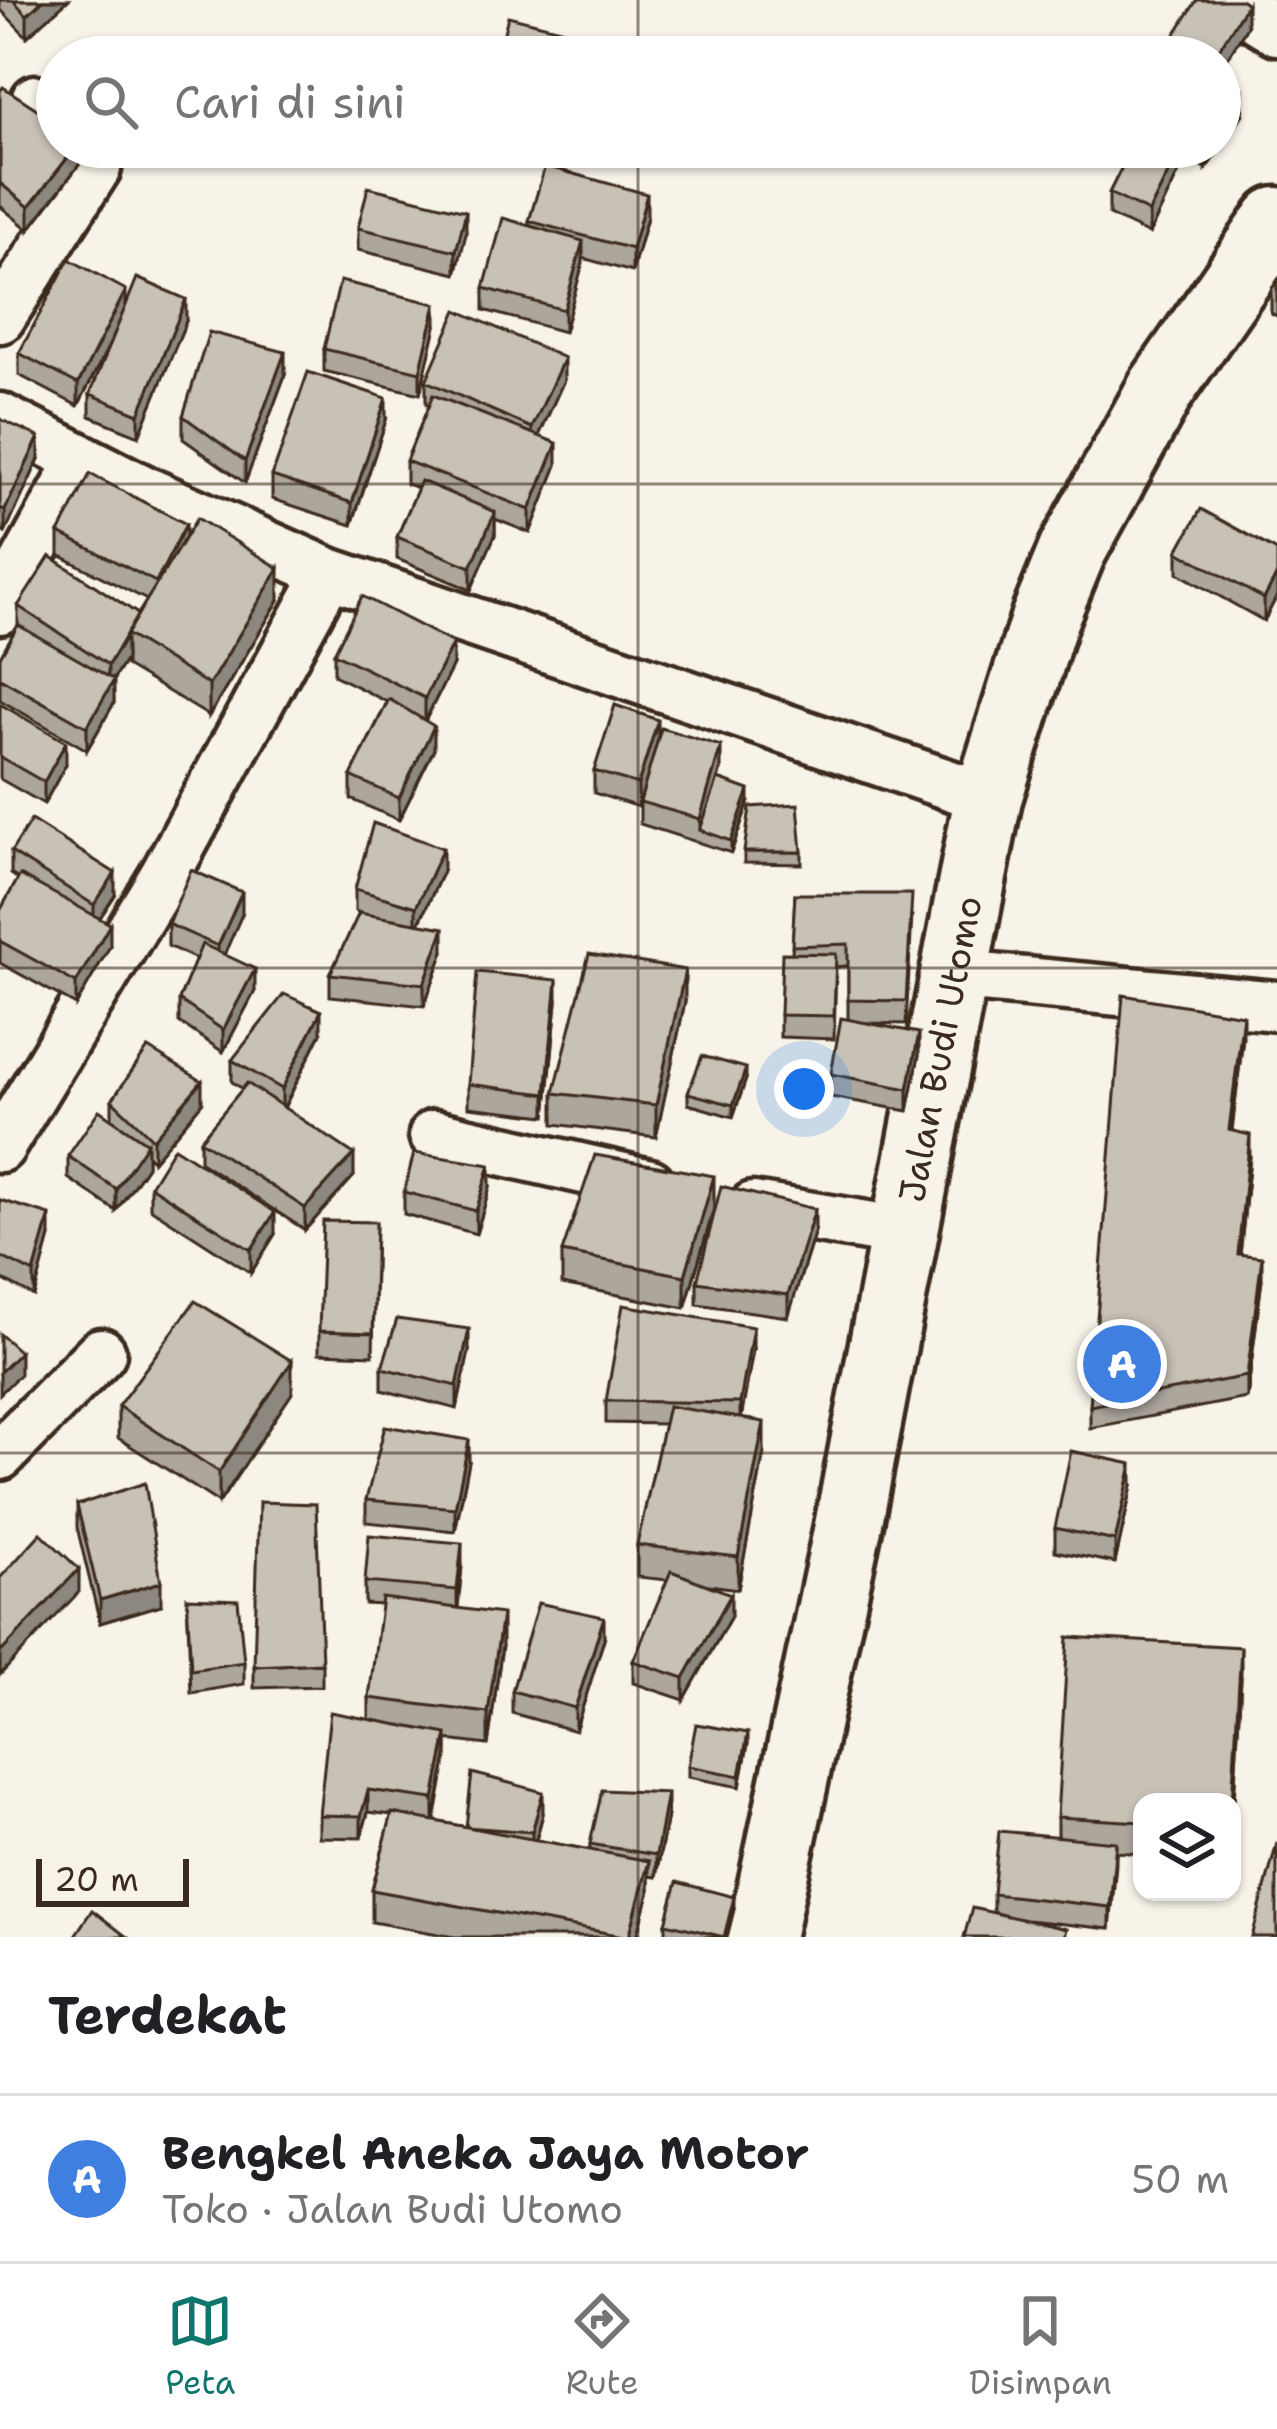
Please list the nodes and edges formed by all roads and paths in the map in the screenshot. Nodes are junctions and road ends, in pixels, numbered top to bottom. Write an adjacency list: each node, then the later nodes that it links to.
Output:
1 (1228, 0): 2 (street)
2 (1277, 30)
3 (96, 168): 5 (street)
4 (1277, 221): 10 (main road, Jalan Budi Utomo)
5 (0, 318)
6 (0, 418): 7 (street)
7 (82, 460): 8 (street); 9 (street)
8 (329, 573): 10 (street); 14 (street)
9 (0, 609)
10 (988, 798): 11 (main road, Jalan Budi Utomo)
11 (951, 975): 12 (street); 15 (main road, Jalan Budi Utomo)
12 (1277, 1006)
13 (434, 1136): 15 (street)
14 (0, 1147)
15 (902, 1232): 18 (main road, Jalan Budi Utomo)
16 (101, 1353): 17 (street)
17 (0, 1455)
18 (761, 1937)

